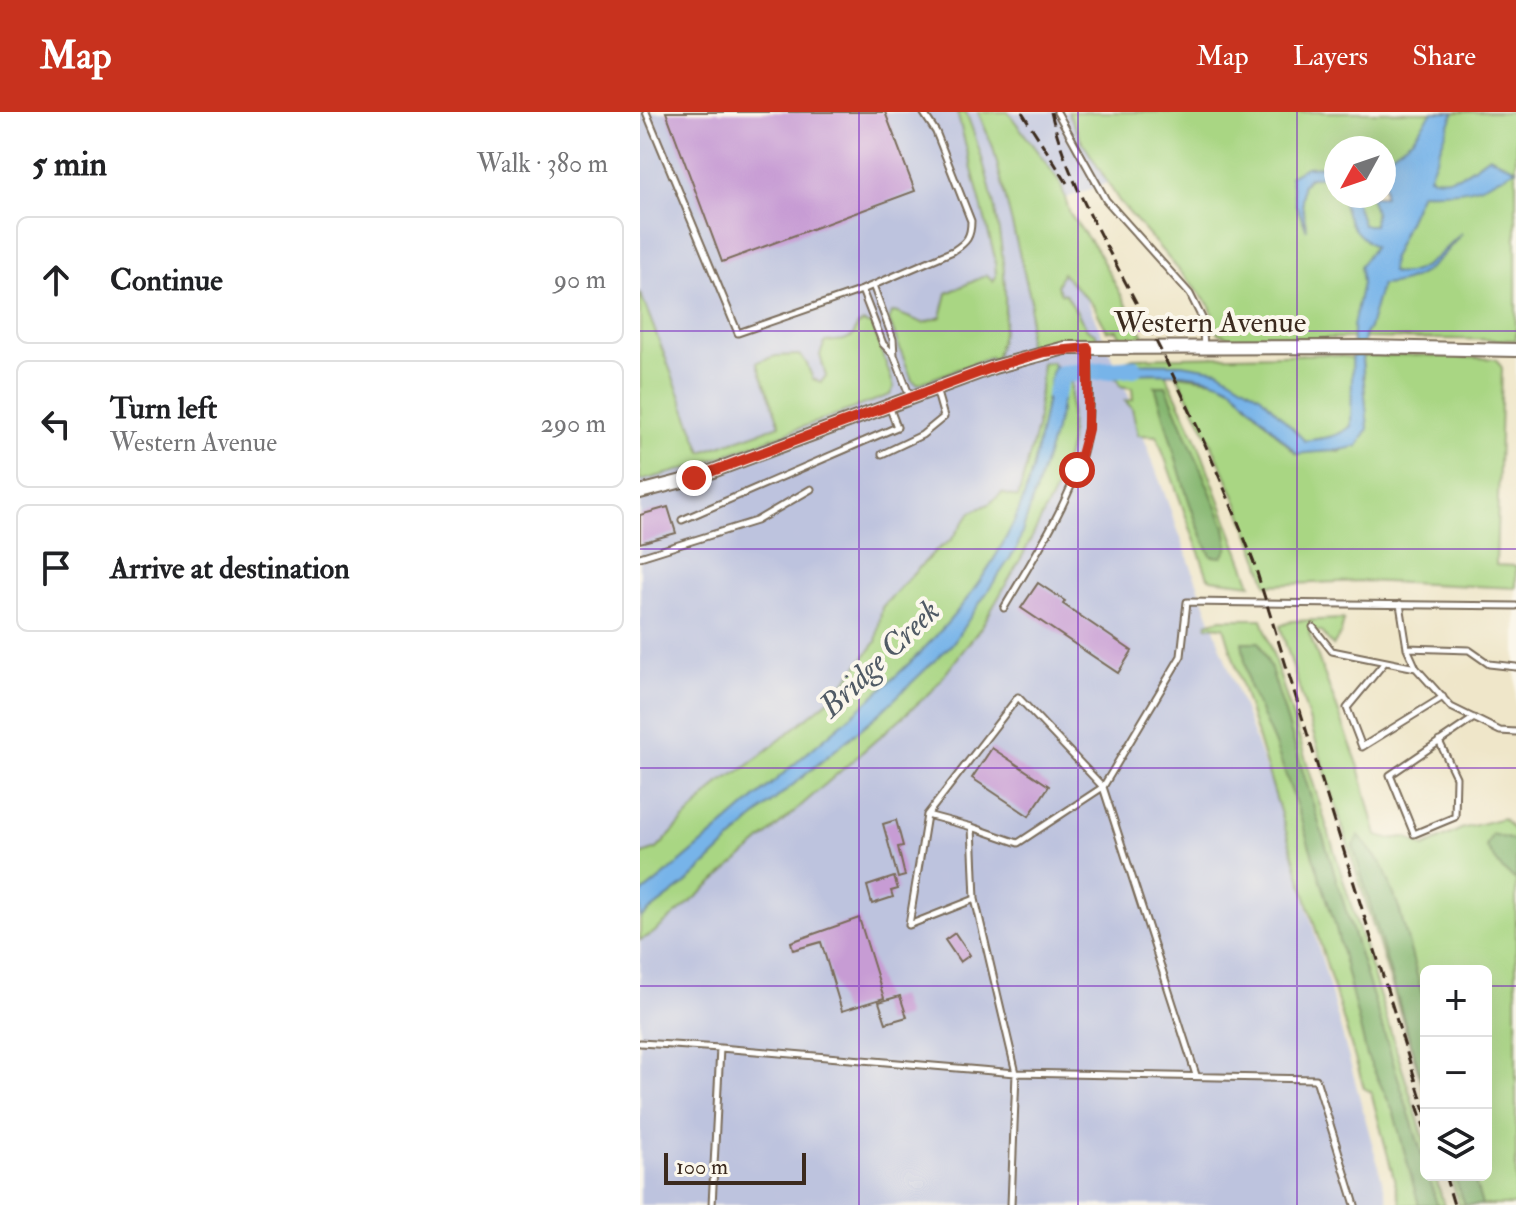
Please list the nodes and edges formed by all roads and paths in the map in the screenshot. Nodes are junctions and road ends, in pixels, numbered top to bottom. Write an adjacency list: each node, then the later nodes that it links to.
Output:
1 (646, 112): 5 (lane)
2 (923, 112): 4 (lane)
3 (1057, 112): 7 (lane)
4 (873, 285): 5 (lane); 9 (lane)
5 (862, 290): 9 (lane)
6 (1088, 348): 7 (street, Western Avenue); 10 (street, Western Avenue); 20 (lane)
7 (1204, 348): 8 (street, Western Avenue)
8 (1516, 350)
9 (894, 355): 11 (lane)
10 (935, 388): 11 (street, Western Avenue); 13 (lane)
11 (910, 397): 12 (street, Western Avenue)
12 (889, 405): 15 (street, Western Avenue); 16 (lane)
13 (882, 454)
14 (811, 489): 17 (lane)
15 (640, 492)
16 (682, 520)
17 (640, 557)
18 (1400, 604): 19 (lane); 22 (lane); 30 (lane)
19 (1516, 606)
20 (1004, 608)
21 (1313, 627): 23 (lane)
22 (1407, 648): 24 (lane); 25 (lane)
23 (1385, 662): 25 (lane); 26 (lane)
24 (1516, 667)
25 (1416, 668): 26 (lane)
26 (1443, 697): 27 (lane)
27 (1474, 718): 28 (lane); 29 (lane)
28 (1516, 732)
29 (1439, 741): 29 (lane)
30 (1103, 787): 31 (lane); 32 (lane); 37 (lane)
31 (927, 815): 32 (lane); 33 (lane)
32 (972, 827): 33 (lane)
33 (975, 899): 36 (lane)
34 (640, 1043): 35 (lane)
35 (720, 1048): 36 (lane); 38 (lane)
36 (1016, 1073): 37 (lane); 39 (lane)
37 (1196, 1075): 40 (lane)
38 (712, 1205)
39 (1011, 1205)
40 (1355, 1205)

